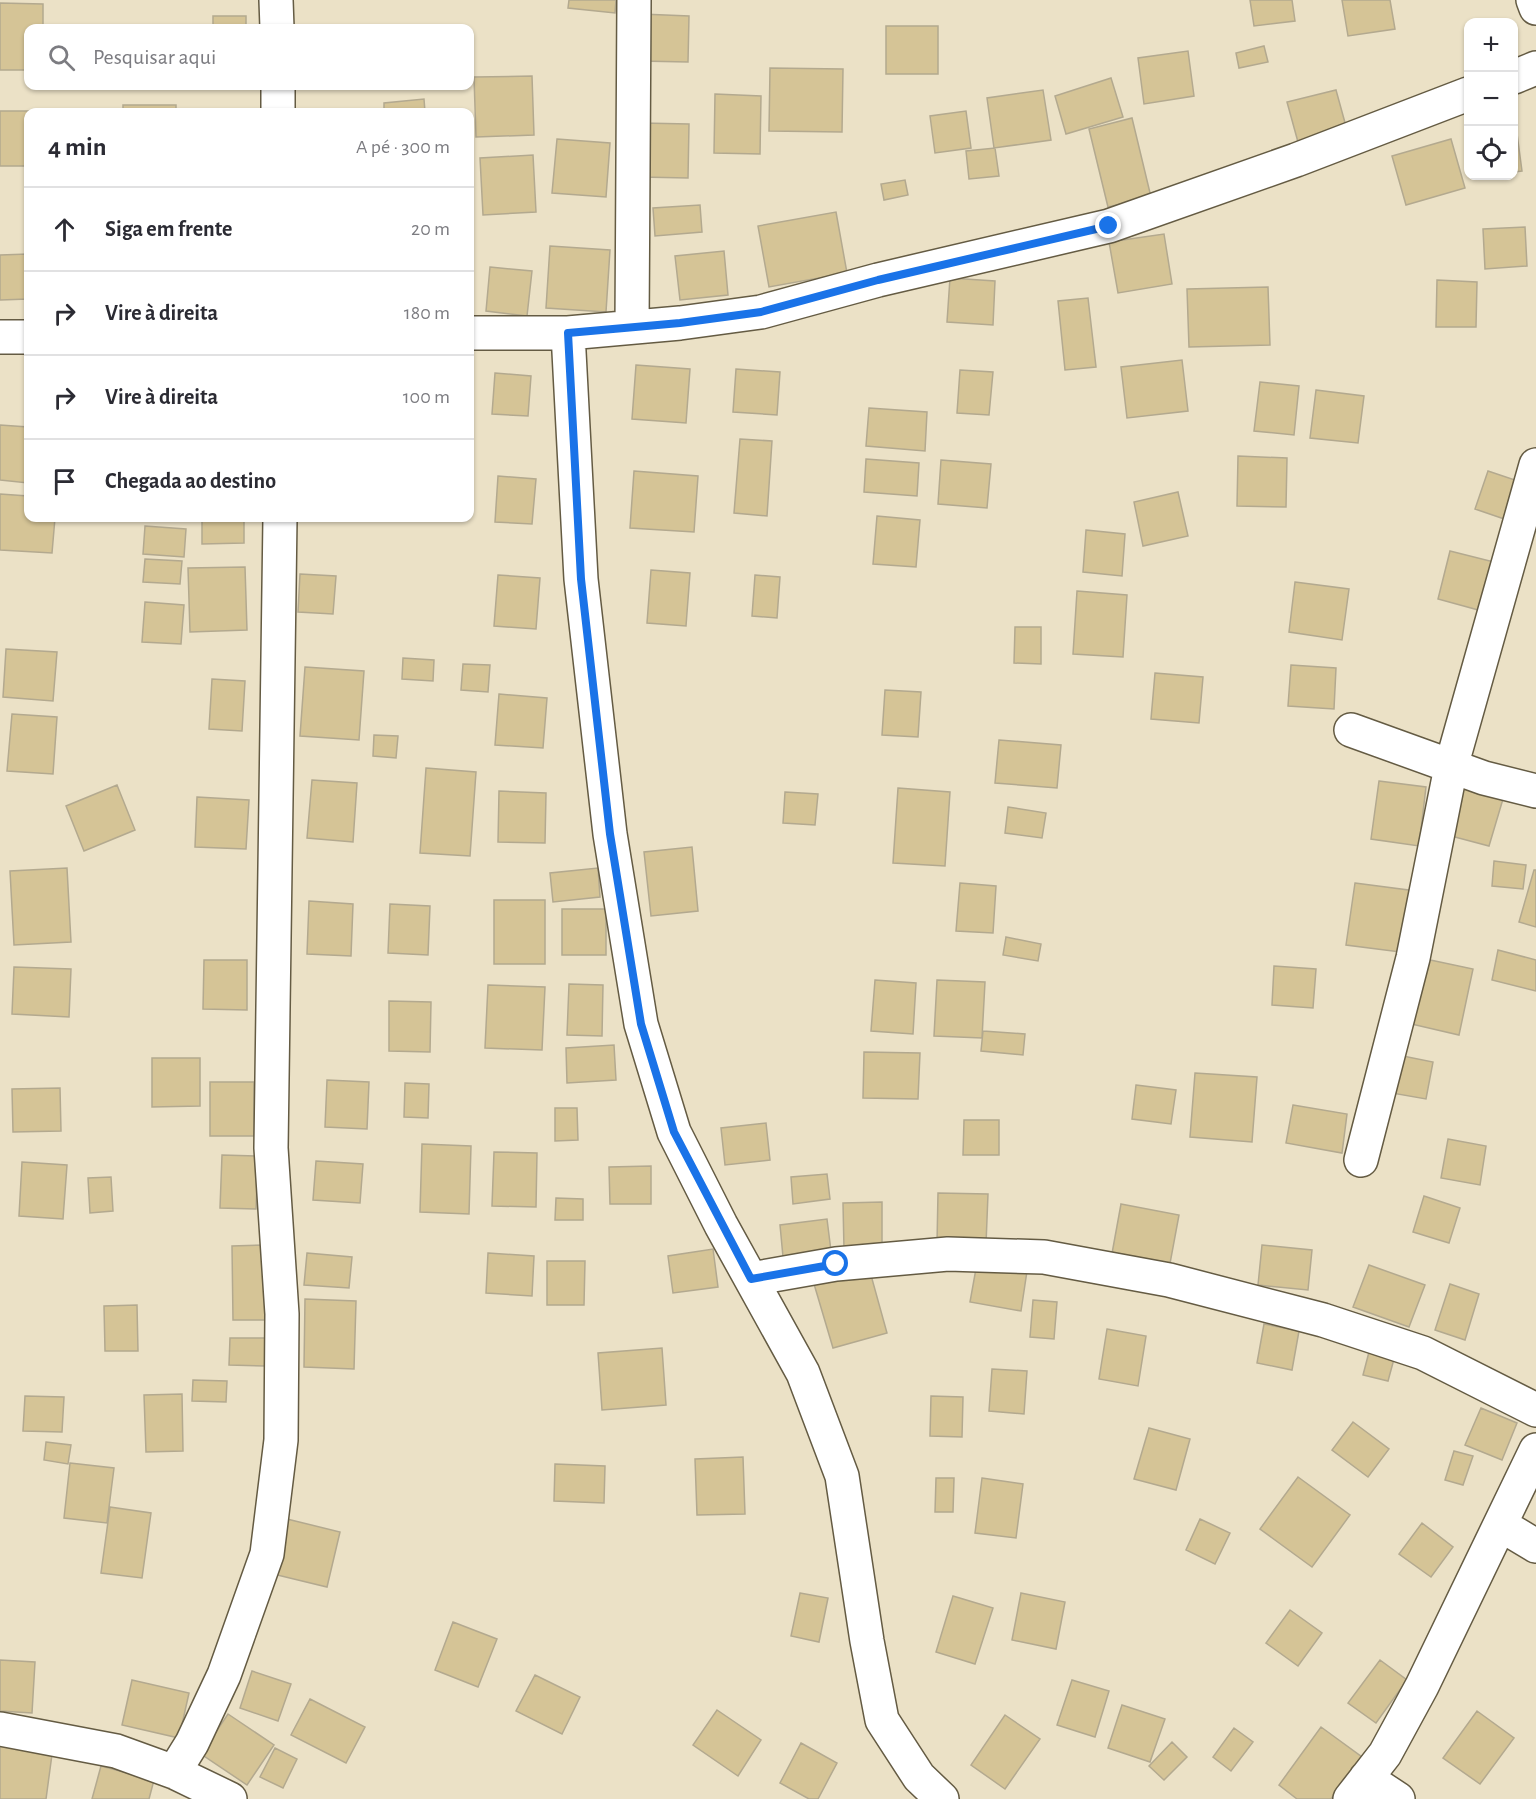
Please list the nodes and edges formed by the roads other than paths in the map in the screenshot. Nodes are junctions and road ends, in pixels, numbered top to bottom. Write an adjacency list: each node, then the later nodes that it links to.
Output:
1 (276, 0): 5 (street)
2 (634, 0): 9 (street)
3 (1533, 0): 4 (street)
4 (1536, 8)
5 (277, 24)
6 (278, 90): 8 (street)
7 (1464, 96): 9 (street)
8 (278, 108)
9 (632, 327): 11 (street)
10 (474, 333): 11 (street)
11 (568, 333): 20 (street)
12 (0, 337): 13 (street)
13 (24, 337)
14 (1536, 465): 17 (street)
15 (280, 522): 26 (street)
16 (1351, 730): 17 (street)
17 (1451, 767): 18 (street); 19 (street)
18 (1536, 791)
19 (1361, 1160)
20 (751, 1279): 21 (street); 29 (street)
21 (1536, 1410)
22 (1536, 1450): 23 (street)
23 (1502, 1525): 24 (street); 27 (street)
24 (1536, 1546)
25 (0, 1729): 26 (street)
26 (174, 1772): 28 (street)
27 (1358, 1788): 30 (street)
28 (230, 1799)
29 (942, 1799)
30 (1398, 1799)

